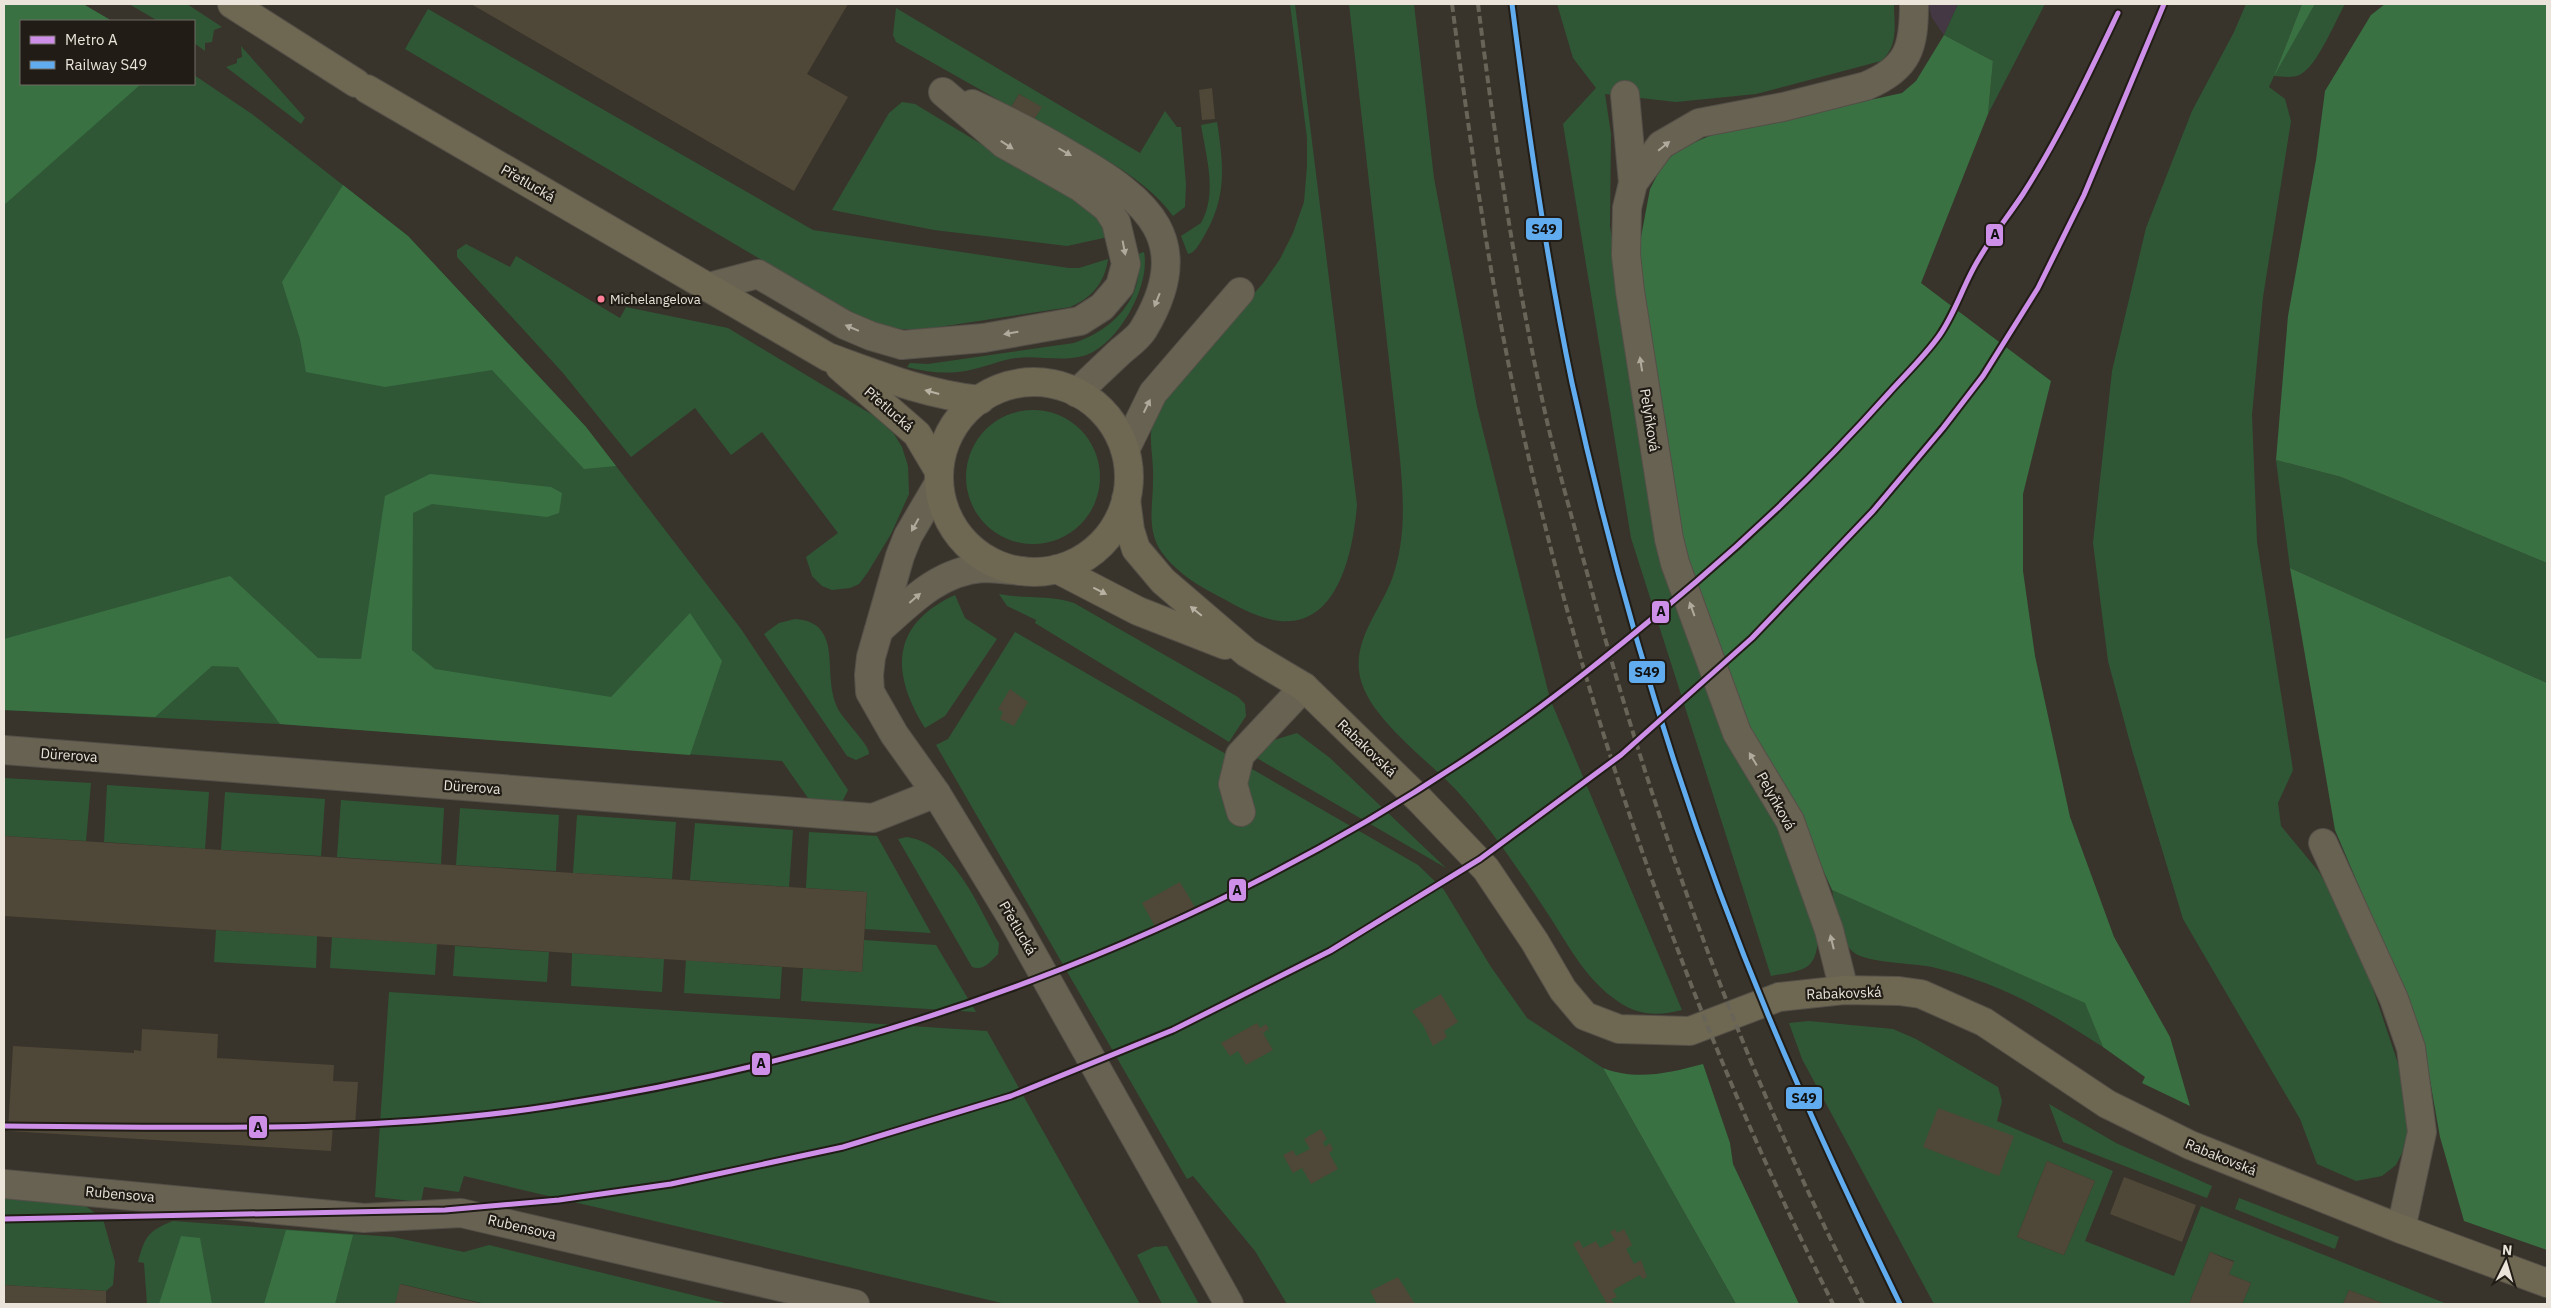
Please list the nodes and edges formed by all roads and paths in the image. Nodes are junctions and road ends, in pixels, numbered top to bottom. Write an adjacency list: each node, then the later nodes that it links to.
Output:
1 (232, 4): 5 (main road, Přetlucká)
2 (1914, 4): 4 (street, Pelyňková, one-way to 2)
3 (1625, 95): 4 (street)
4 (1632, 183): 22 (street, Pelyňková, one-way to 4)
5 (709, 288): 7 (main road, Přetlucká); 8 (street)
6 (1240, 292): 10 (street, one-way to 6)
7 (828, 356): 9 (main road, Přetlucká, one-way to 7); 11 (main road, Přetlucká)
8 (1077, 393): 9 (main road, Přetlucká); 10 (main road, Přetlucká)
9 (980, 400): 11 (main road, Přetlucká)
10 (1125, 450): 12 (main road, Přetlucká)
11 (939, 477): 14 (main road, Přetlucká); 15 (street, Přetlucká, one-way to 15)
12 (1126, 499): 13 (main road, Přetlucká); 16 (main road, Rabakovská, one-way to 12)
13 (1057, 569): 14 (main road, Přetlucká); 16 (main road, Rabakovská, one-way to 16)
14 (1022, 571): 15 (street, Přetlucká, one-way to 14)
15 (879, 630): 19 (street, Přetlucká)
16 (1247, 653): 17 (main road, Rabakovská)
17 (1304, 687): 20 (street); 22 (main road, Rabakovská)
18 (4, 750): 19 (street, Dürerova)
19 (936, 793): 27 (street, Přetlucká)
20 (1241, 812)
21 (2323, 843): 24 (street)
22 (1844, 990): 24 (main road, Rabakovská)
23 (4, 1184): 26 (street, Rubensova)
24 (2401, 1229): 25 (main road, Rabakovská)
25 (2547, 1283)
26 (856, 1304)
27 (1229, 1304)

